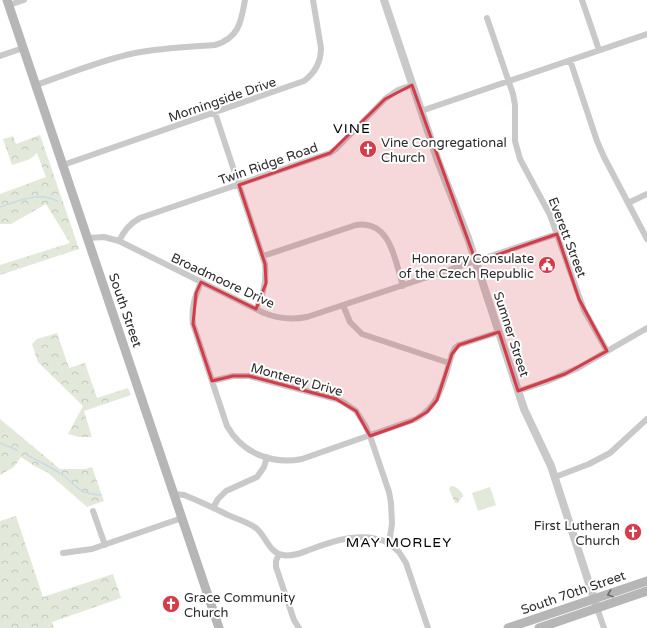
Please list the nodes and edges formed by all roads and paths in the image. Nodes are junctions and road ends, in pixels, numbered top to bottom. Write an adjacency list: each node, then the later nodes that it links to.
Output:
1 (24, 0): 6 (street)
2 (245, 0): 14 (street)
3 (313, 0): 17 (street, Morningside Drive)
4 (384, 0): 15 (street, Sumner Street)
5 (582, 0): 10 (street)
6 (8, 2): 9 (main road, South Street)
7 (487, 18): 13 (street, Everett Street)
8 (647, 34): 10 (street)
9 (23, 48): 11 (street); 14 (main road, South Street)
10 (599, 50): 12 (street)
11 (0, 56)
12 (570, 60): 13 (street); 21 (street)
13 (509, 81): 16 (street); 22 (street, Everett Street)
14 (36, 84): 18 (main road, South Street)
15 (412, 85): 16 (street, Sumner Street); 19 (street, Twin Ridge Road)
16 (421, 111): 27 (street, Sumner Street)
17 (215, 113): 18 (street, Morningside Drive); 19 (street)
18 (63, 165): 23 (main road, South Street)
19 (239, 185): 25 (street, Twin Ridge Road); 26 (street)
20 (647, 194): 21 (street)
21 (628, 203): 24 (street)
22 (557, 234): 27 (street, Broadmoore Drive); 34 (street, Everett Street)
23 (88, 238): 25 (street, Broadmoore Drive); 42 (main road, South Street)
24 (647, 239)
25 (119, 241): 28 (street, Broadmoore Drive)
26 (263, 256): 29 (street); 31 (street)
27 (476, 262): 29 (street, Broadmoore Drive); 33 (street, Sumner Street)
28 (201, 282): 31 (street, Broadmoore Drive); 36 (street)
29 (403, 286): 30 (street, Broadmoore Drive)
30 (343, 305): 31 (street, Broadmoore Drive); 35 (street)
31 (256, 309)
32 (647, 328): 34 (street)
33 (499, 332): 35 (street); 37 (street, Sumner Street)
34 (607, 351): 37 (street)
35 (449, 362): 39 (street)
36 (212, 381): 39 (street, Monterey Drive); 40 (street)
37 (518, 391): 41 (street, Sumner Street)
38 (647, 419): 41 (street)
39 (370, 436): 40 (street); 46 (street, Monterey Drive)
40 (267, 457): 43 (street)
41 (554, 477): 52 (street, Sumner Street)
42 (174, 494): 43 (street); 45 (main road, South Street)
43 (213, 508): 49 (street)
44 (93, 511): 47 (street)
45 (182, 518): 47 (street); 53 (main road, South Street)
46 (389, 543): 49 (street); 55 (street)
47 (105, 545): 48 (street)
48 (63, 553)
49 (279, 554): 54 (street)
50 (647, 581): 52 (main road, South 70th Street, one-way to 52)
51 (647, 591): 52 (main road, South 70th Street)
52 (595, 604): 56 (main road, South 70th Street); 57 (main road, South 70th Street); 58 (street, Sumner Street)
53 (219, 628)
54 (299, 628)
55 (428, 628)
56 (508, 628)
57 (539, 628)
58 (604, 628)

